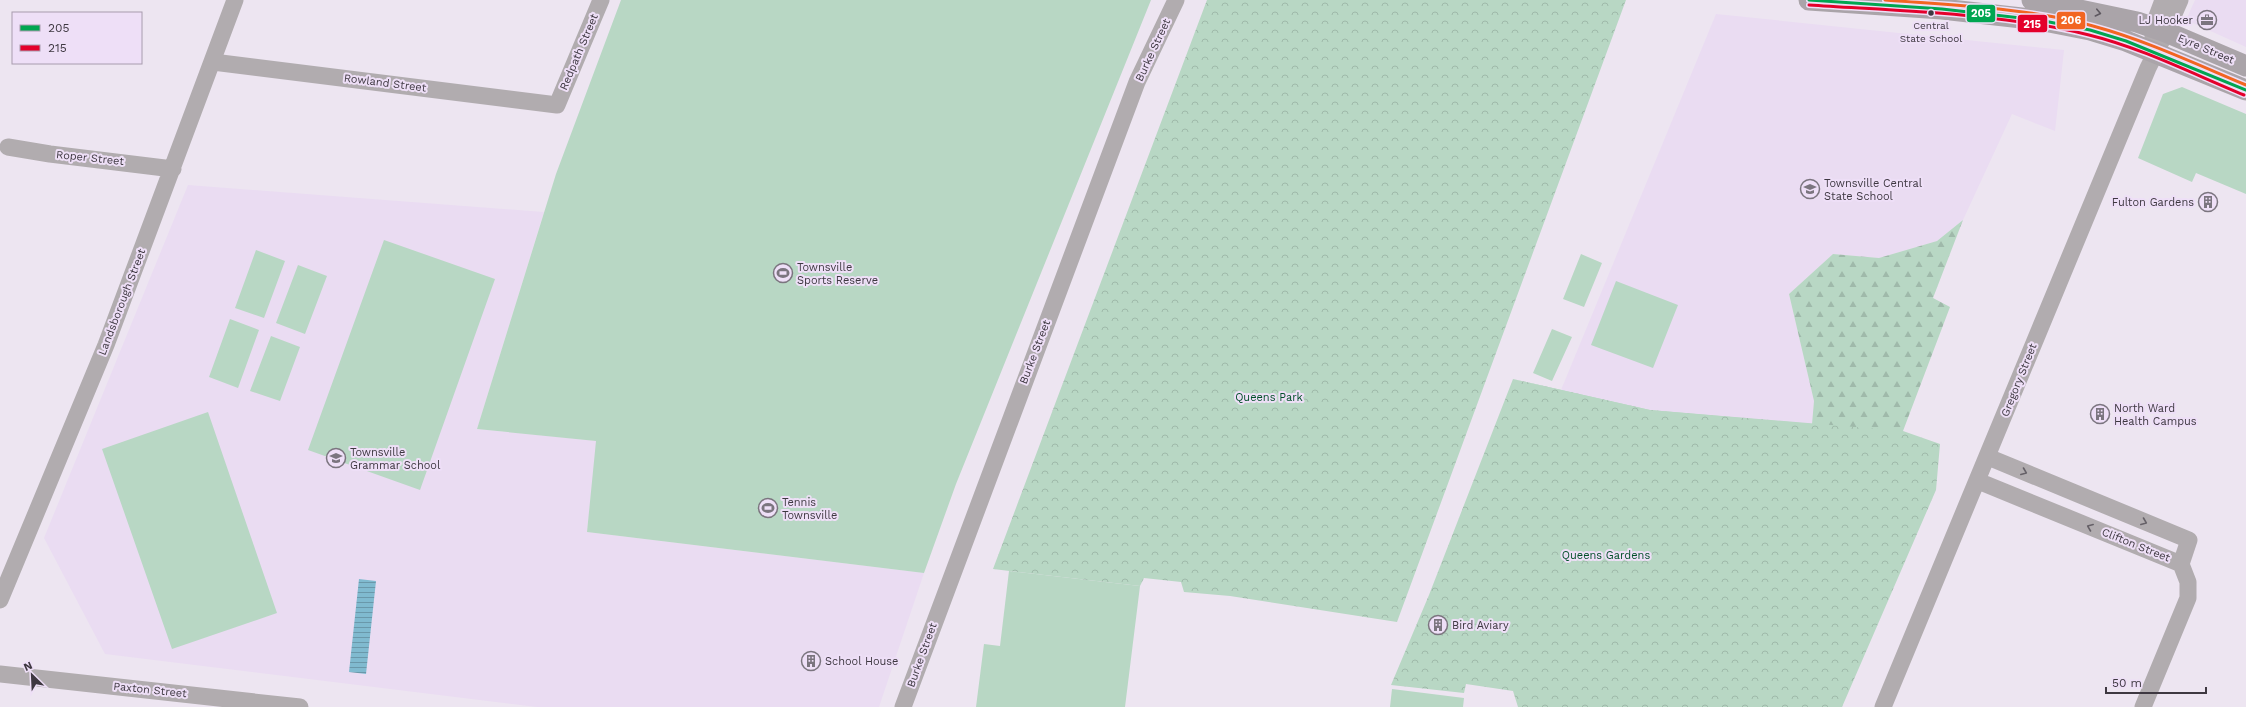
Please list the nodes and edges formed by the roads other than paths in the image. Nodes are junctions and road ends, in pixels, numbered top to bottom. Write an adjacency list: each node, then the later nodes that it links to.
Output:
1 (235, 0): 10 (street, Landsborough Street)
2 (601, 0): 13 (street, Redpath Street)
3 (1176, 0): 22 (street, Burke Street)
4 (1812, 0): 9 (main road, Eyre Street)
5 (2032, 0): 8 (main road, Eyre Street, one-way to 8)
6 (2163, 0): 8 (street, Gregory Street)
7 (2180, 0): 8 (street, Gregory Street)
8 (2160, 30): 9 (street, Gregory Street); 11 (main road, Eyre Street)
9 (2154, 54): 12 (main road, Eyre Street); 16 (street, Gregory Street)
10 (213, 62): 13 (street, Rowland Street); 15 (street, Landsborough Street)
11 (2246, 66)
12 (2246, 90)
13 (557, 105)
14 (8, 147): 15 (street, Roper Street)
15 (173, 169): 19 (street, Landsborough Street)
16 (1988, 457): 17 (street, Gregory Street); 18 (street, Clifton Street, one-way to 18)
17 (1978, 481): 18 (street, Clifton Street, one-way to 17); 23 (street, Gregory Street)
18 (2181, 564): 24 (street)
19 (0, 600)
20 (0, 674): 21 (street, Paxton Street)
21 (300, 707)
22 (903, 707)
23 (1883, 707)
24 (2143, 707)

